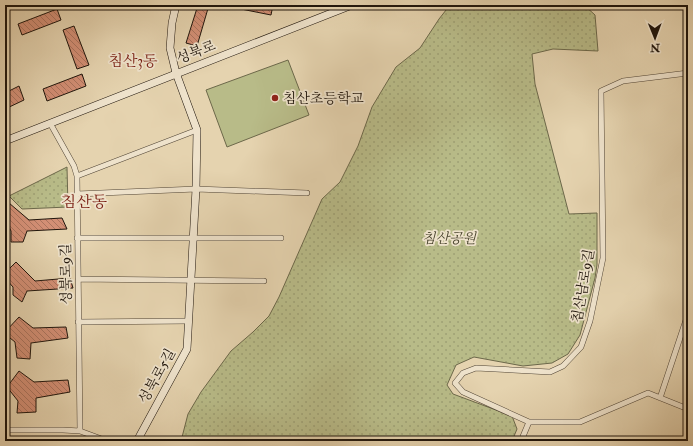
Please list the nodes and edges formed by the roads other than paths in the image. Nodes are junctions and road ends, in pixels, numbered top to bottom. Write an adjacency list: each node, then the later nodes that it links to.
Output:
1 (176, 5): 3 (street, 성북로5길)
2 (352, 5): 3 (street, 성북로)
3 (176, 73): 5 (street, 성북로); 6 (street, 성북로5길)
4 (688, 74): 23 (street, 침산남로9길)
5 (50, 123): 7 (street, 성북로); 8 (street, 성북로9길)
6 (197, 130): 8 (street); 9 (street, 성북로5길)
7 (5, 141)
8 (77, 176): 11 (street, 성북로9길)
9 (196, 189): 10 (street); 11 (street); 13 (street, 성북로5길)
10 (307, 193)
11 (77, 194): 12 (street, 성북로9길)
12 (77, 238): 13 (street); 15 (street, 성북로9길)
13 (193, 238): 14 (street); 16 (street, 성북로5길)
14 (281, 238)
15 (78, 279): 16 (street); 20 (street, 성북로9길)
16 (191, 280): 17 (street); 19 (street, 성북로5길)
17 (264, 281)
18 (688, 314): 21 (street)
19 (189, 321): 20 (street); 27 (street, 성북로5길)
20 (78, 322): 25 (street, 성북로9길)
21 (660, 398): 22 (street); 23 (street)
22 (688, 409)
23 (529, 422): 28 (street)
24 (5, 430): 25 (street)
25 (80, 431): 26 (street)
26 (107, 441)
27 (137, 441)
28 (521, 441)

